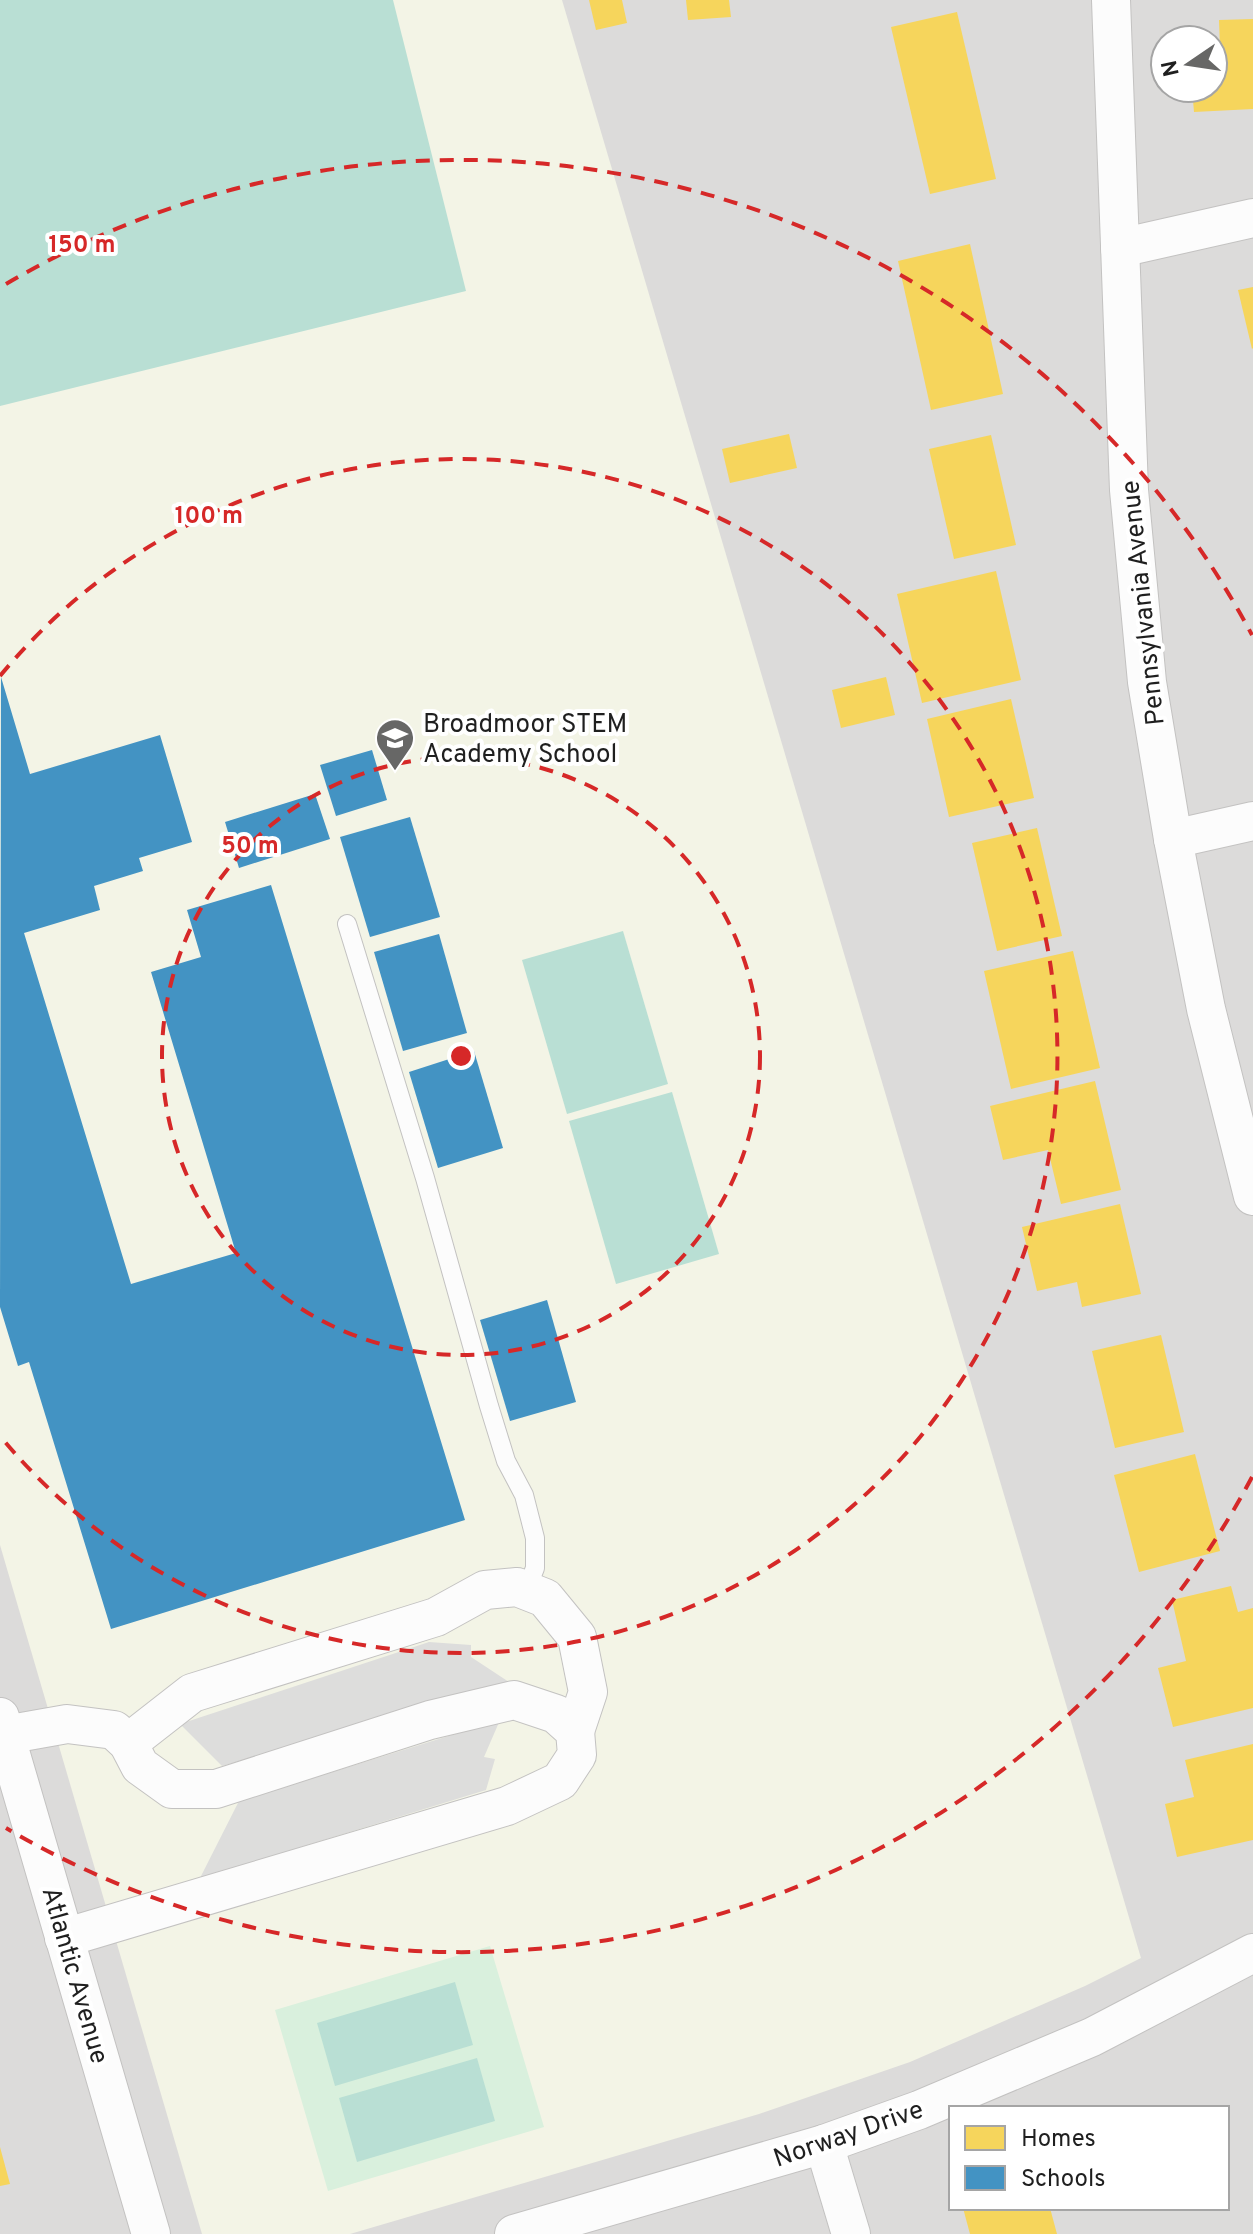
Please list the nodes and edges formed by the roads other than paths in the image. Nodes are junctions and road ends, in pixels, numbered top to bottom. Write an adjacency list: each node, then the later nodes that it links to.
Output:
1 (1111, 0): 3 (street, Pennsylvania Avenue)
2 (1253, 218): 3 (street)
3 (1120, 248): 5 (street, Pennsylvania Avenue)
4 (1253, 821): 5 (street)
5 (1173, 839): 7 (street, Pennsylvania Avenue)
6 (347, 924): 8 (lane)
7 (1253, 1196)
8 (526, 1591): 10 (street); 11 (street)
9 (3, 1726): 11 (street); 12 (street, Atlantic Avenue)
10 (575, 1731): 11 (street); 12 (street)
11 (128, 1743)
12 (64, 1938): 15 (street, Atlantic Avenue)
13 (1253, 1953): 14 (street, Norway Drive)
14 (824, 2144): 16 (street, Norway Drive); 17 (street)
15 (151, 2234)
16 (514, 2234)
17 (851, 2234)

